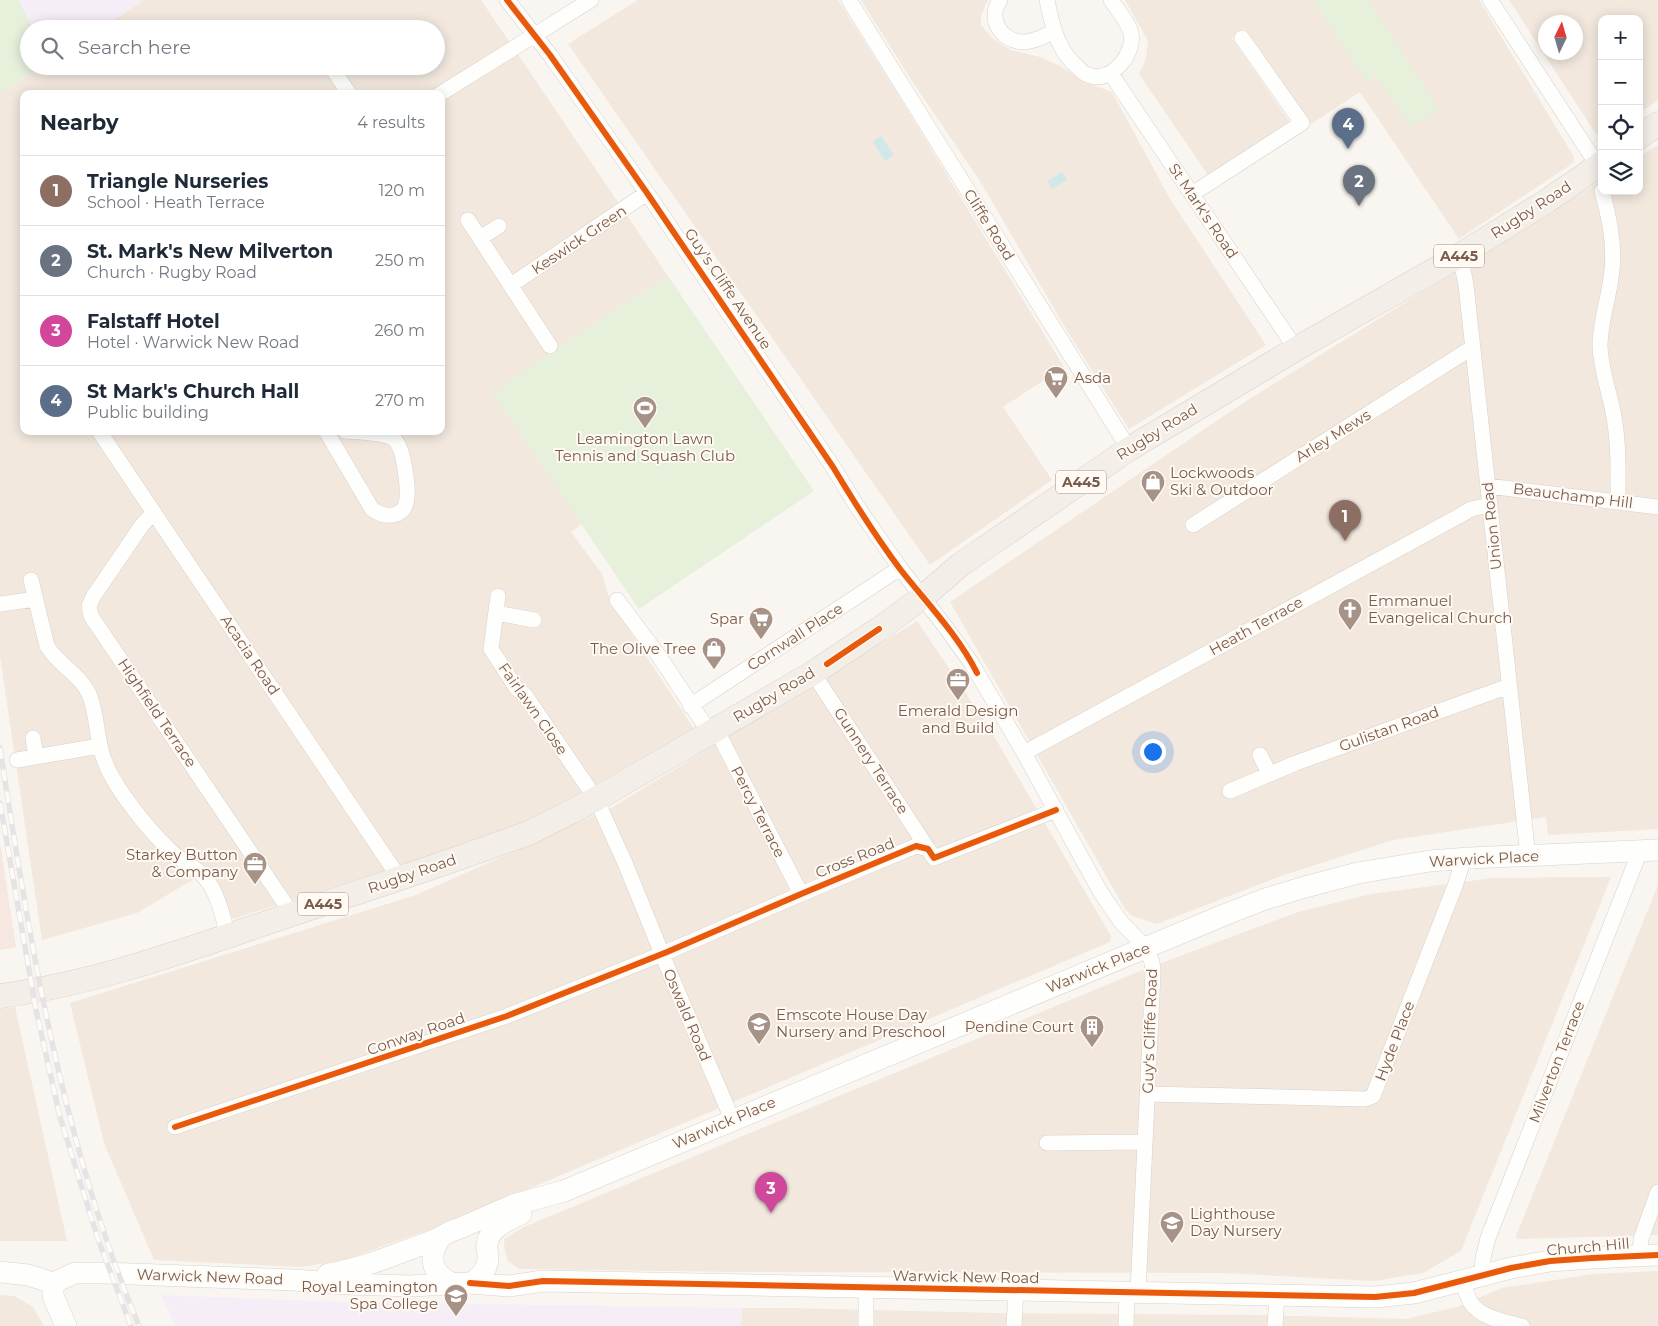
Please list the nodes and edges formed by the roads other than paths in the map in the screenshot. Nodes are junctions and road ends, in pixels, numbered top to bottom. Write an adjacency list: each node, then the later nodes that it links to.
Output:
1 (507, 0): 9 (street, Guy's Cliffe Avenue)
2 (591, 0): 9 (street)
3 (849, 0): 33 (street, Cliffe Road)
4 (1000, 0): 8 (street)
5 (1047, 0): 8 (street)
6 (1112, 0): 11 (street)
7 (1490, 0): 17 (street)
8 (1053, 32): 11 (street)
9 (534, 36): 14 (street); 19 (street, Guy's Cliffe Avenue)
10 (1242, 38): 20 (street)
11 (1111, 74): 20 (street, St Mark's Road)
12 (337, 75): 13 (street)
13 (346, 90)
14 (445, 91)
15 (1658, 124): 16 (main road)
16 (1643, 134)
17 (1598, 172)
18 (1598, 176): 25 (main road, Rugby Road / A445)
19 (647, 193): 26 (street, Keswick Green); 40 (street, Guy's Cliffe Avenue)
20 (1192, 194): 29 (street, St Mark's Road)
21 (1604, 195): 35 (street)
22 (468, 220): 24 (street)
23 (499, 226): 24 (street)
24 (480, 238): 26 (street)
25 (1457, 257): 28 (street, Union Road); 29 (main road, Rugby Road / A445)
26 (511, 285): 27 (street)
27 (550, 346)
28 (1473, 347): 34 (street, Union Road); 39 (street, Arley Mews)
29 (1296, 348): 33 (main road, Rugby Road / A445)
30 (102, 435): 38 (street, Acacia Road)
31 (328, 435): 32 (street)
32 (379, 435)
33 (1129, 449): 43 (main road, Rugby Road / A445)
34 (1488, 486): 35 (street, Beauchamp Hill); 36 (street, Union Road)
35 (1618, 501): 37 (street, Beauchamp Hill)
36 (1490, 505): 50 (street, Union Road); 55 (street, Heath Terrace)
37 (1658, 507)
38 (154, 512): 67 (street, Acacia Road); 69 (street, Highfield Terrace)
39 (1192, 525)
40 (900, 568): 43 (street, Guy's Cliffe Avenue); 51 (street, Cornwall Place)
41 (32, 580): 44 (street)
42 (498, 596): 47 (street, Fairlawn Close)
43 (923, 596): 49 (main road, Rugby Road / A445); 55 (street, Guy's Cliffe Road)
44 (36, 599): 46 (street); 54 (street)
45 (618, 600): 51 (street)
46 (0, 604)
47 (496, 613): 48 (street); 61 (street, Fairlawn Close)
48 (534, 620)
49 (813, 673): 52 (main road, Rugby Road / A445); 63 (street, Gunnery Terrace)
50 (1508, 686): 59 (street, Gulistan Road); 65 (street, Union Road)
51 (690, 706): 52 (street)
52 (713, 731): 61 (main road, Rugby Road / A445); 68 (street, Percy Terrace)
53 (33, 738): 57 (street)
54 (100, 746): 57 (street); 70 (street)
55 (1024, 753): 62 (street, Guy's Cliffe Road)
56 (1260, 755): 59 (street)
57 (36, 756): 58 (street)
58 (18, 760)
59 (1269, 773): 60 (street, Gulistan Road)
60 (1230, 790)
61 (596, 799): 67 (main road, Rugby Road / A445); 72 (street, Oswald Road)
62 (1056, 810): 63 (street, Cross Road); 71 (street, Guy's Cliffe Road)
63 (928, 849): 68 (street, Cross Road)
64 (1649, 850): 65 (main road, Warwick Place); 85 (street, Milverton Terrace)
65 (1528, 856): 66 (main road, Warwick Place)
66 (1464, 858): 71 (main road, Warwick Place); 74 (street, Hyde Place)
67 (400, 879): 69 (main road, Rugby Road / A445)
68 (801, 894): 72 (street, Cross Road)
69 (292, 914): 70 (main road, Rugby Road / A445)
70 (228, 936): 73 (main road, Rugby Road / A445)
71 (1146, 948): 74 (street, Guy's Cliffe Road); 75 (main road, Warwick Place)
72 (661, 954): 75 (street, Oswald Road); 76 (street, Conway Road)
73 (0, 996)
74 (1148, 1094): 77 (street, Guy's Cliffe Road)
75 (732, 1120): 79 (main road, Warwick Place)
76 (175, 1127)
77 (1145, 1142): 78 (street); 92 (street, Guy's Cliffe Road)
78 (1047, 1143)
79 (564, 1191): 81 (main road, Warwick Place); 82 (main road, Warwick Place)
80 (1658, 1192): 83 (street)
81 (449, 1234): 82 (main road, Warwick New Road); 86 (main road, Warwick Place); 89 (main road)
82 (487, 1251): 87 (main road, Warwick New Road); 89 (main road, Warwick Place)
83 (1649, 1255): 85 (main road, Church Hill)
84 (0, 1272): 88 (main road)
85 (1472, 1278): 93 (main road, Warwick New Road); 94 (street)
86 (293, 1280): 88 (main road, Warwick New Road); 89 (main road, Warwick New Road)
87 (543, 1281): 89 (main road, Warwick New Road); 90 (main road, Warwick New Road)
88 (53, 1283): 95 (main road)
89 (462, 1284)
90 (866, 1287): 91 (main road, Warwick New Road); 96 (street)
91 (1016, 1290): 92 (main road, Warwick New Road); 97 (street)
92 (1133, 1292): 93 (main road, Warwick New Road); 98 (street, Guy's Cliffe Road)
93 (1277, 1296): 99 (street)
94 (1482, 1319): 100 (street)
95 (66, 1326)
96 (866, 1326)
97 (1014, 1326)
98 (1126, 1326)
99 (1275, 1326)
100 (1522, 1326)

